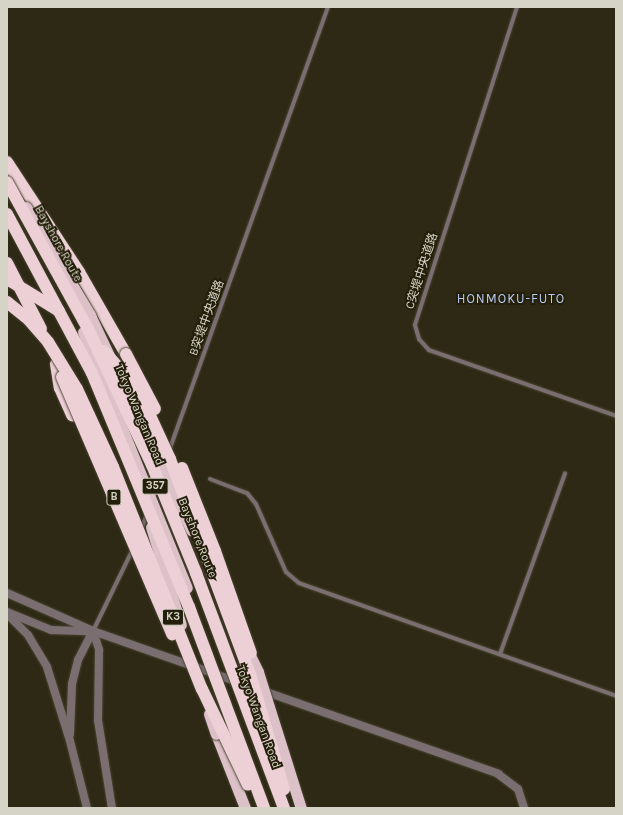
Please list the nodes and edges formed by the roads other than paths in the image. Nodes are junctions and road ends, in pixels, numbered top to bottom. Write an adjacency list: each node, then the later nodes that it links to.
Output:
1 (328, 7): 15 (lane, B突堤中央道路)
2 (517, 7): 12 (lane, C突堤中央道路)
3 (7, 162): 21 (highway, bridge)
4 (7, 176): 6 (highway, Tokyo Wangan Road / 357)
5 (7, 182): 32 (highway, Bayshore Route, bridge)
6 (12, 190): 11 (highway, Tokyo Wangan Road / 357, bridge); 21 (highway, bridge); 31 (highway, Tokyo Wangan Road / 357, bridge)
7 (7, 214): 29 (highway, B, bridge)
8 (7, 262): 23 (highway, B, bridge)
9 (7, 279): 33 (highway, bridge)
10 (7, 302): 28 (highway, K3, bridge)
11 (108, 390): 23 (highway, bridge); 30 (highway, Tokyo Wangan Road / 357, bridge)
12 (616, 416)
13 (565, 473): 20 (lane)
14 (210, 479): 20 (lane)
15 (156, 488)
16 (154, 495): 19 (lane)
17 (7, 593): 19 (street)
18 (7, 613): 19 (street); 24 (street)
19 (93, 631): 24 (street); 26 (street); 35 (street)
20 (500, 654): 22 (lane)
21 (258, 672): 34 (highway, bridge)
22 (616, 696)
23 (216, 734): 27 (highway)
24 (70, 741): 25 (street)
25 (87, 808)
26 (112, 808)
27 (245, 808)
28 (259, 808)
29 (264, 808)
30 (269, 808)
31 (278, 808)
32 (284, 808)
33 (290, 808)
34 (301, 808)
35 (524, 808)

